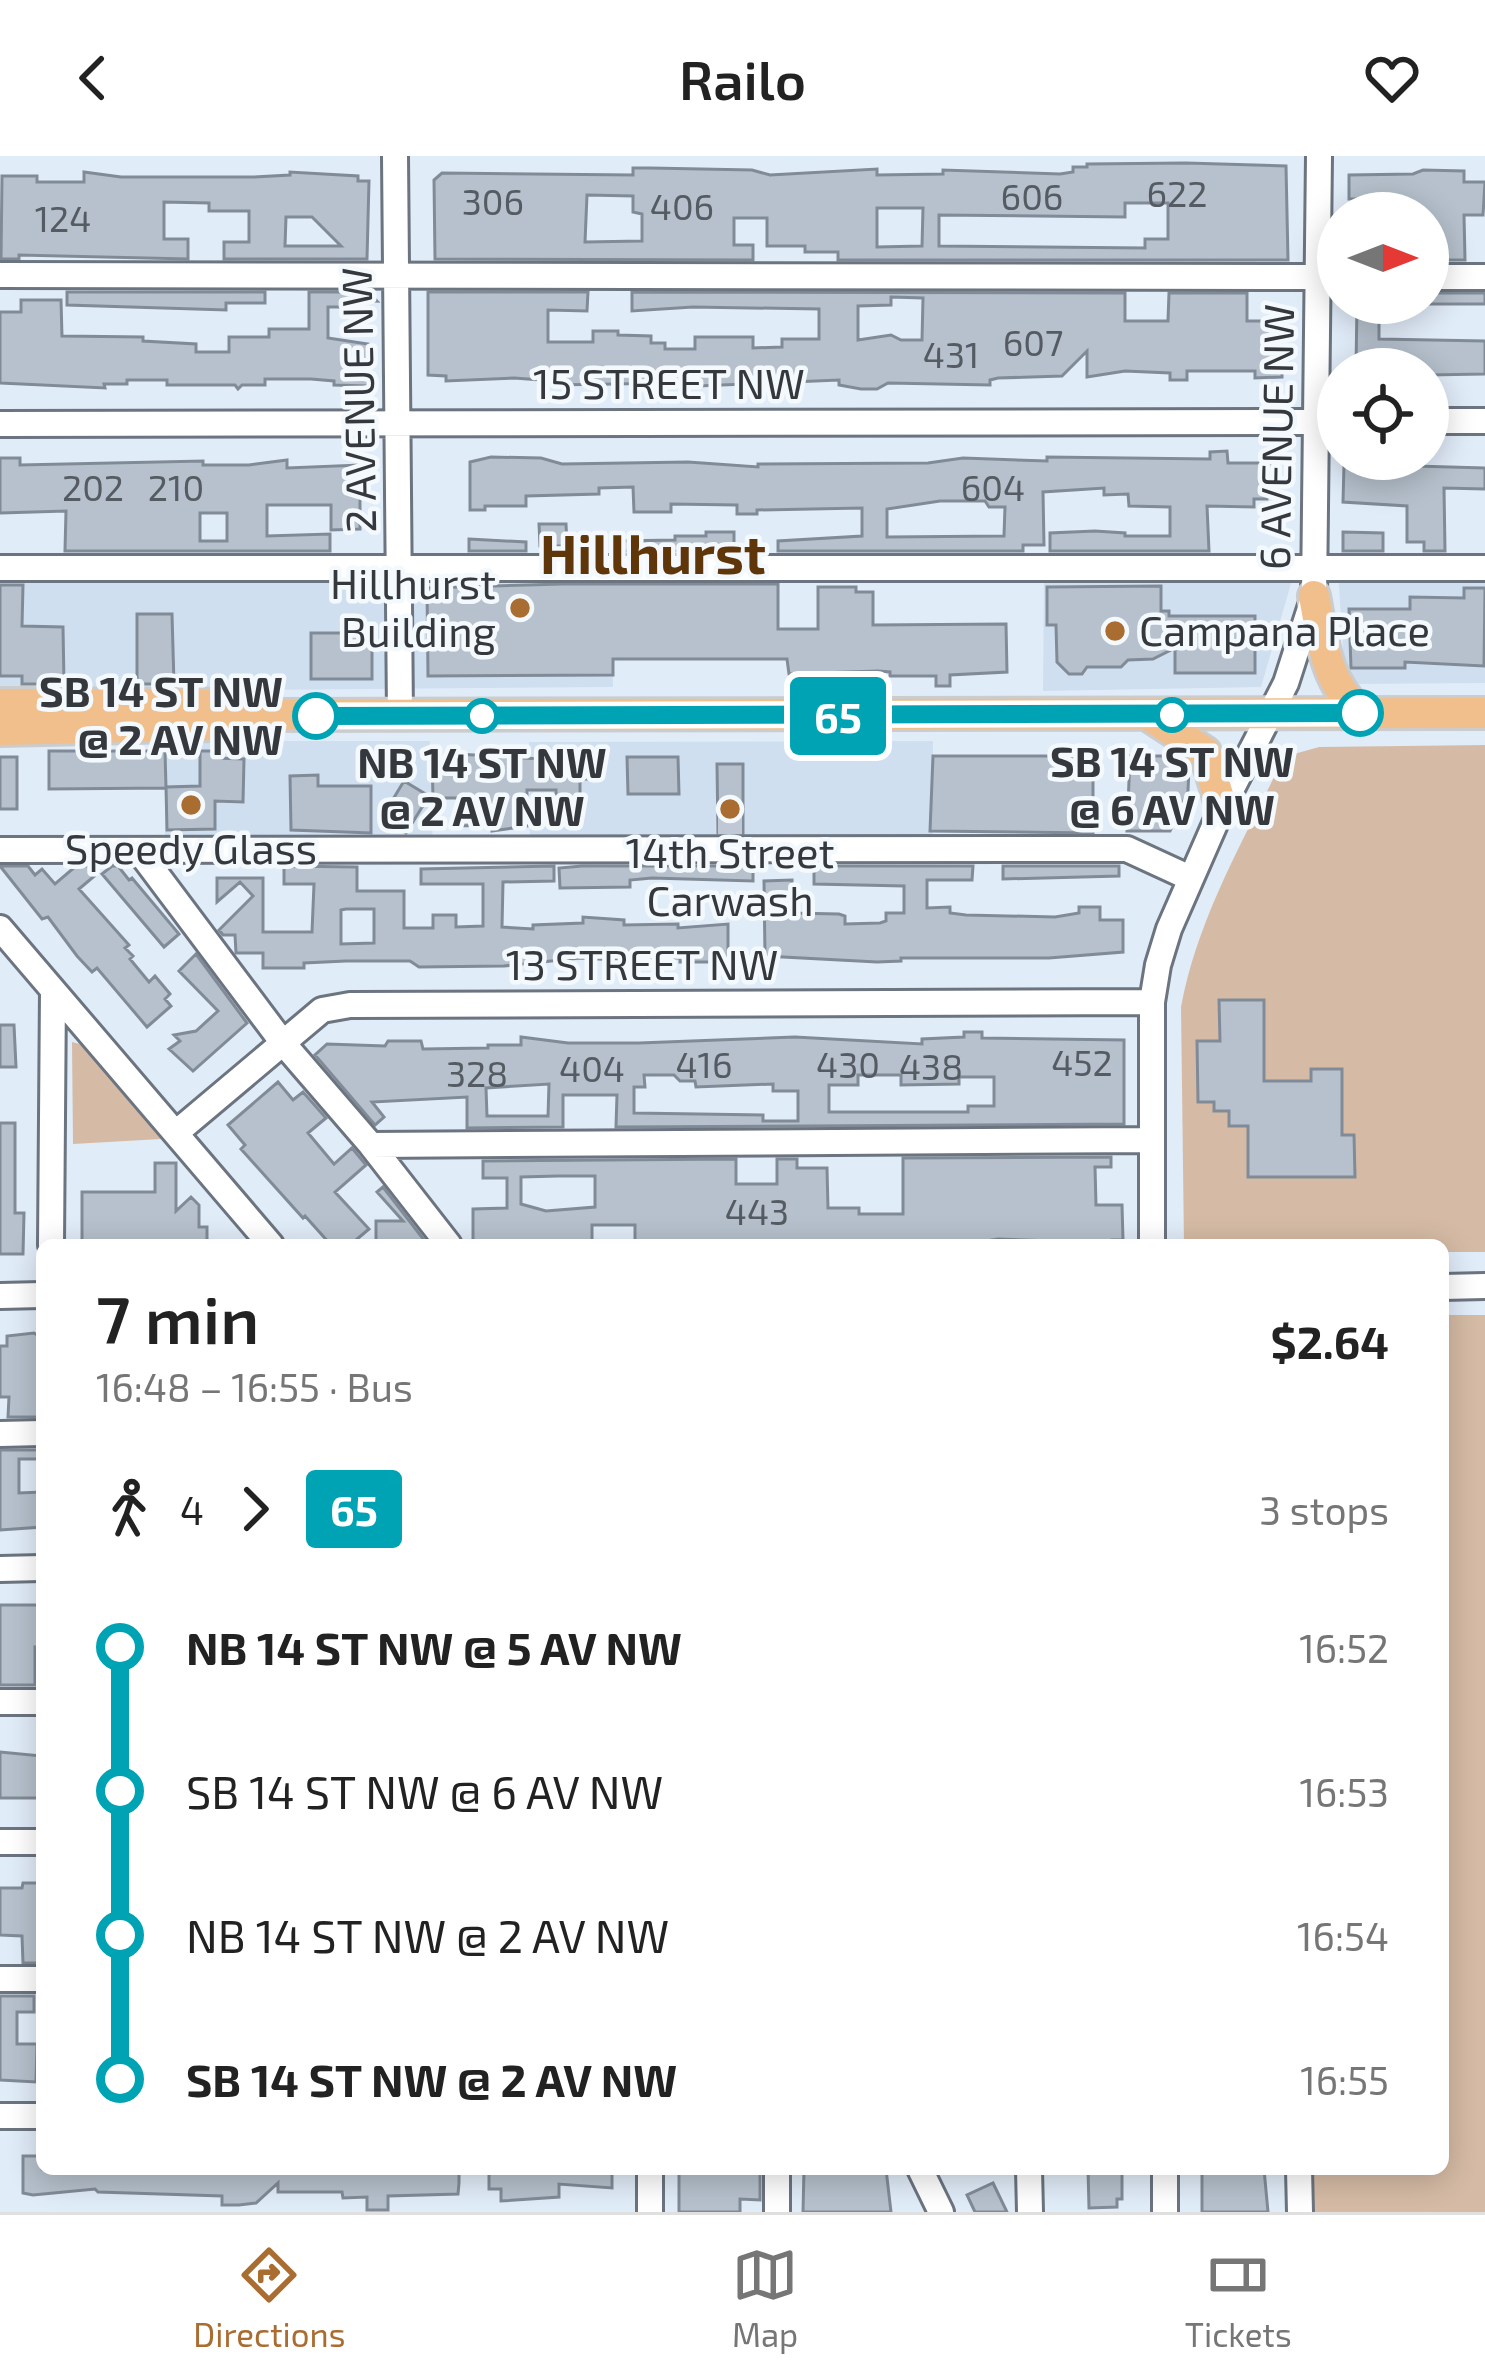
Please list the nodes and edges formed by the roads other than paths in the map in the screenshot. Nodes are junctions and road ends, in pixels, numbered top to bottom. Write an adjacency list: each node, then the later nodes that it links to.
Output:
1 (395, 156): 5 (street, 2 AVENUE NW)
2 (1319, 156): 3 (street, 6 AVENUE NW)
3 (1322, 192)
4 (0, 275): 5 (street)
5 (397, 275): 6 (street); 13 (street, 2 AVENUE NW)
6 (1317, 277)
7 (1449, 277): 8 (street)
8 (1485, 277)
9 (1485, 421): 11 (street)
10 (1317, 422): 13 (street, 15 STREET NW)
11 (1449, 422)
12 (0, 424): 13 (street, 15 STREET NW)
13 (398, 424): 17 (street, 2 AVENUE NW)
14 (1323, 480): 18 (street, 6 AVENUE NW)
15 (0, 568): 17 (street)
16 (1485, 568): 18 (street)
17 (400, 569): 18 (street); 25 (street, 2 AVENUE NW)
18 (1315, 582): 20 (street, 6 AVENUE NW); 21 (main road)
19 (0, 704): 23 (main road)
20 (1272, 712): 21 (main road); 24 (main road); 27 (street, 6 AVENUE NW)
21 (1360, 713): 22 (main road)
22 (1485, 713)
23 (257, 715): 25 (main road); 26 (main road)
24 (1148, 715): 25 (main road); 27 (main road)
25 (400, 716)
26 (0, 730)
27 (1222, 808): 30 (street, 6 AVENUE NW)
28 (0, 850): 29 (street)
29 (139, 851): 30 (street); 34 (street)
30 (1190, 878): 33 (street, 6 AVENUE NW)
31 (0, 928): 32 (street)
32 (53, 991): 35 (street); 38 (street)
33 (1152, 1002): 34 (street, 13 STREET NW); 36 (street, 6 AVENUE NW)
34 (283, 1043): 35 (street, 13 STREET NW); 37 (street)
35 (177, 1132): 39 (street)
36 (1152, 1140): 37 (street); 41 (street, 6 AVENUE NW)
37 (371, 1144): 40 (street)
38 (51, 1239)
39 (266, 1239)
40 (444, 1239)
41 (1152, 1239)
42 (1449, 1286): 43 (street)
43 (1485, 1286)
44 (36, 1295): 45 (street)
45 (0, 1296)
46 (36, 1433): 47 (street)
47 (0, 1434)
48 (36, 1568): 49 (street)
49 (0, 1569)
50 (0, 1702): 51 (street)
51 (36, 1702)
52 (0, 1842): 53 (street)
53 (36, 1842)
54 (0, 1979): 55 (street)
55 (36, 1979)
56 (0, 2116): 57 (street)
57 (36, 2116)
58 (650, 2175): 64 (street)
59 (777, 2175): 65 (street)
60 (923, 2175): 66 (street)
61 (1029, 2175): 67 (street)
62 (1165, 2175): 68 (street)
63 (1299, 2175): 69 (street)
64 (650, 2212)
65 (777, 2212)
66 (940, 2212)
67 (1030, 2212)
68 (1166, 2212)
69 (1300, 2212)

